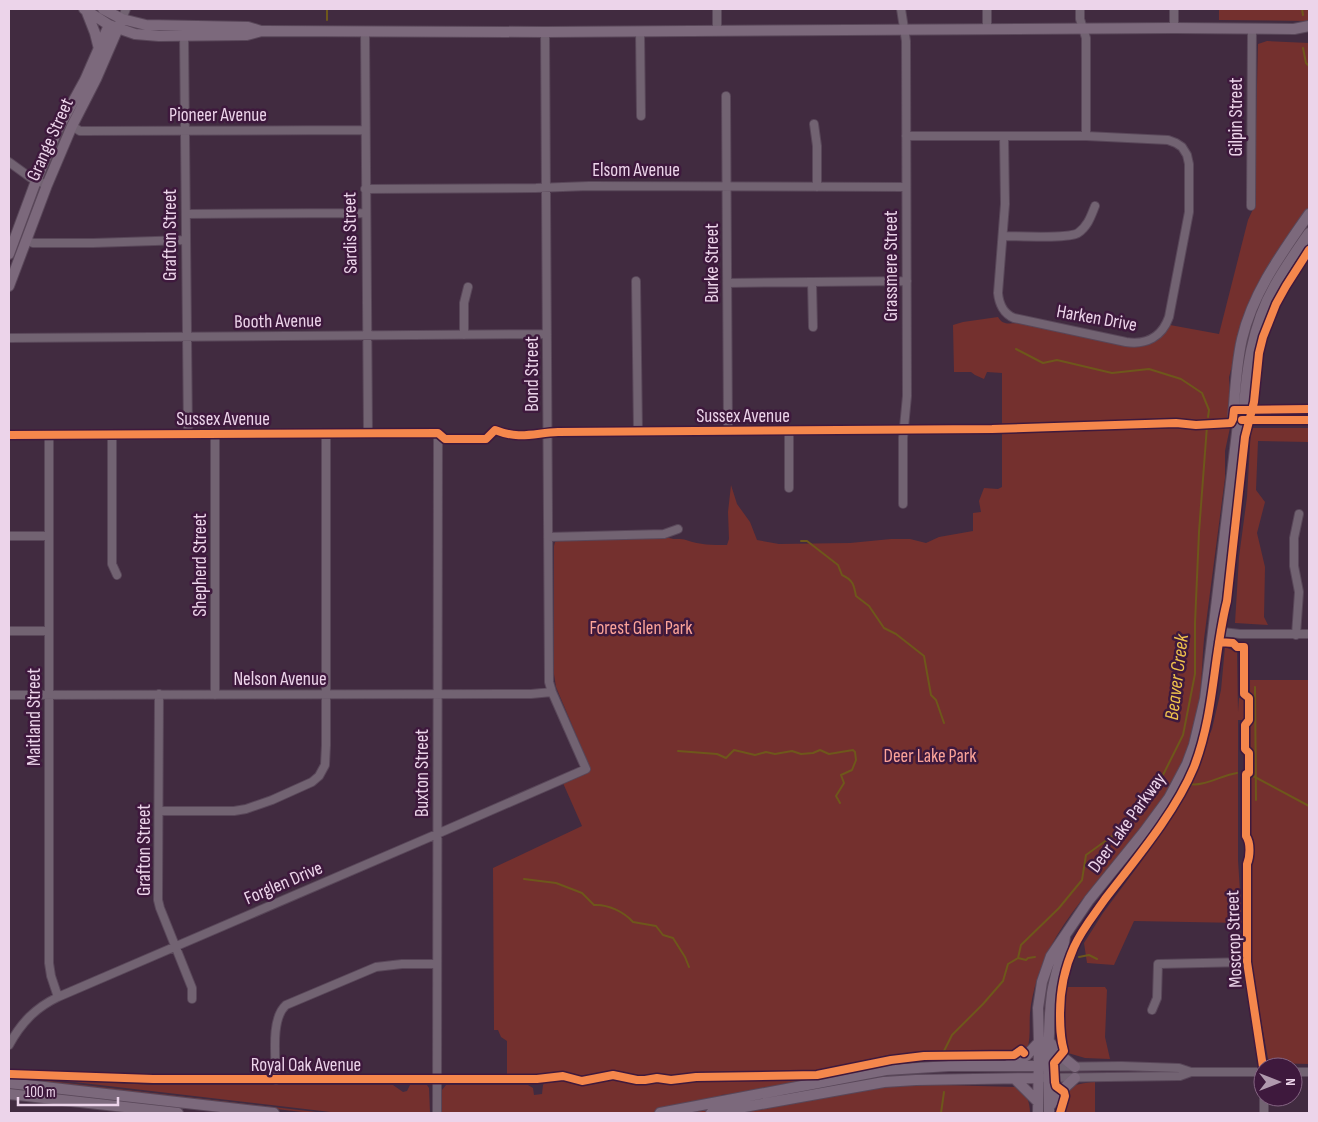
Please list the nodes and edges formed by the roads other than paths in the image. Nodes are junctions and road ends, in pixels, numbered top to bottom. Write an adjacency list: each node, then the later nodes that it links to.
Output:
1 (85, 9): 9 (main road); 24 (main road)
2 (103, 9): 9 (main road)
3 (126, 9): 9 (street, Grange Street)
4 (717, 9): 17 (street)
5 (901, 9): 14 (street, Grassmere Street)
6 (987, 9): 18 (street)
7 (1080, 9): 11 (street)
8 (1174, 9): 12 (street)
9 (115, 19): 19 (main road); 23 (main road); 24 (main road, Grange Street); 28 (main road, Grange Street)
10 (1309, 26): 15 (main road)
11 (1083, 28): 12 (main road); 18 (main road); 32 (street)
12 (1174, 28): 13 (main road)
13 (1252, 28): 15 (main road); 43 (street, Gilpin Street)
14 (904, 29): 17 (main road); 18 (main road); 31 (street, Grassmere Street)
15 (1294, 29): 22 (main road)
16 (640, 30): 17 (main road); 21 (main road); 26 (street)
17 (717, 30)
18 (987, 30)
19 (262, 31): 20 (main road); 23 (main road)
20 (364, 32): 21 (main road); 29 (street, Sardis Street)
21 (545, 32): 40 (street, Bond Street)
22 (1309, 34)
23 (184, 35): 30 (street, Grafton Street)
24 (99, 49): 35 (main road, Grange Street)
25 (726, 96): 37 (street, Burke Street)
26 (641, 116)
27 (814, 124): 38 (street)
28 (72, 126): 30 (street, Pioneer Avenue); 36 (main road, Grange Street)
29 (365, 130): 30 (street, Pioneer Avenue); 41 (street, Sardis Street)
30 (185, 131): 45 (street, Grafton Street)
31 (906, 136): 33 (street); 39 (street, Grassmere Street)
32 (1086, 136): 33 (street); 48 (street, Harken Drive)
33 (1004, 137): 48 (street, Harken Drive)
34 (9, 162): 35 (street)
35 (36, 181): 36 (street); 51 (main road, Grange Street)
36 (47, 185): 49 (main road, Grange Street)
37 (726, 186): 38 (street, Elsom Avenue); 40 (street, Elsom Avenue); 55 (street, Burke Street)
38 (817, 187): 39 (street, Elsom Avenue)
39 (906, 187): 52 (street, Grassmere Street)
40 (546, 188): 41 (street, Elsom Avenue); 59 (street, Bond Street)
41 (365, 189): 44 (street, Sardis Street)
42 (1094, 206): 48 (street)
43 (1251, 206)
44 (366, 213): 45 (street); 61 (street, Sardis Street)
45 (186, 214): 50 (street, Grafton Street)
46 (1309, 214): 65 (main road, Deer Lake Parkway)
47 (1309, 233): 65 (main road, Deer Lake Parkway)
48 (1003, 236)
49 (26, 240): 50 (street); 56 (main road, Grange Street)
50 (186, 240): 62 (street, Grafton Street)
51 (9, 254)
52 (907, 280): 54 (street); 69 (street, Grassmere Street)
53 (636, 281): 72 (street)
54 (812, 282): 55 (street); 58 (street)
55 (727, 283): 70 (street, Burke Street)
56 (9, 286)
57 (468, 287): 60 (street)
58 (813, 327)
59 (547, 334): 60 (street, Booth Avenue); 79 (street, Bond Street)
60 (464, 335): 61 (street, Booth Avenue)
61 (367, 336): 62 (street, Booth Avenue); 73 (street, Sardis Street)
62 (186, 337): 63 (street, Booth Avenue); 76 (street, Grafton Street)
63 (9, 338)
64 (1309, 409): 65 (street)
65 (1238, 416): 66 (street); 92 (main road, Deer Lake Parkway)
66 (1309, 420)
67 (992, 429): 69 (street, Sussex Avenue)
68 (495, 430): 79 (street, Sussex Avenue)
69 (904, 430): 71 (street, Sussex Avenue); 83 (street, Grassmere Street)
70 (728, 431): 71 (street, Sussex Avenue); 72 (street, Sussex Avenue)
71 (789, 431): 82 (street)
72 (638, 432): 79 (street, Sussex Avenue)
73 (368, 433): 74 (street, Sussex Avenue); 78 (street, Sussex Avenue)
74 (438, 433): 97 (street, Buxton Street)
75 (112, 434): 76 (street, Sussex Avenue); 81 (street, Sussex Avenue); 89 (street)
76 (188, 434): 77 (street, Sussex Avenue)
77 (215, 434): 78 (street, Sussex Avenue); 100 (street, Shepherd Street)
78 (326, 434): 101 (street)
79 (547, 434): 88 (street, Bond Street)
80 (9, 436): 81 (street, Sussex Avenue)
81 (49, 436): 87 (street, Maitland Street)
82 (789, 488)
83 (903, 504)
84 (1299, 514): 93 (street)
85 (678, 529): 88 (street)
86 (9, 536): 87 (street)
87 (49, 536): 91 (street, Maitland Street)
88 (548, 537): 95 (street, Bond Street)
89 (117, 575)
90 (9, 631): 91 (street)
91 (49, 631): 99 (street, Maitland Street)
92 (1212, 631): 93 (street); 112 (main road, Deer Lake Parkway)
93 (1296, 634): 94 (street)
94 (1309, 634)
95 (552, 692): 97 (street, Nelson Avenue); 102 (street, Bond Street)
96 (159, 694): 99 (street, Nelson Avenue); 100 (street, Nelson Avenue); 103 (street, Grafton Street)
97 (436, 694): 101 (street, Nelson Avenue); 104 (street, Buxton Street)
98 (9, 695): 99 (street, Nelson Avenue)
99 (49, 695): 109 (street, Maitland Street)
100 (215, 695): 101 (street, Nelson Avenue)
101 (326, 695): 103 (street)
102 (586, 768): 104 (street, Forglen Drive)
103 (158, 811): 106 (street, Grafton Street)
104 (437, 834): 106 (street, Forglen Drive); 108 (street, Buxton Street)
105 (1247, 864): 107 (street, Moscrop Street)
106 (176, 946): 109 (street, Forglen Drive); 110 (street, Grafton Street)
107 (1247, 962): 111 (street); 114 (street, Moscrop Street)
108 (437, 964): 123 (street); 124 (street, Buxton Street)
109 (58, 997): 113 (street, Forglen Drive)
110 (192, 999)
111 (1152, 1010)
112 (1044, 1041): 115 (main road); 116 (main road, Deer Lake Parkway); 118 (main road)
113 (9, 1045)
114 (1261, 1057)
115 (1008, 1065): 116 (main road); 129 (main road)
116 (1044, 1067): 118 (street); 121 (main road, Deer Lake Parkway)
117 (1253, 1072): 118 (street)
118 (1075, 1073): 121 (street); 131 (main road)
119 (62, 1076): 123 (street, Royal Oak Avenue)
120 (550, 1078): 124 (street, Royal Oak Avenue)
121 (1044, 1078): 122 (main road); 128 (main road, Deer Lake Parkway); 131 (main road, Deer Lake Parkway)
122 (1015, 1079): 128 (main road); 129 (main road)
123 (276, 1080): 124 (street, Royal Oak Avenue)
124 (437, 1080): 134 (street, Buxton Street)
125 (9, 1082): 127 (main road)
126 (9, 1094): 130 (main road)
127 (113, 1094): 130 (street); 133 (main road)
128 (1038, 1102): 137 (main road, Deer Lake Parkway)
129 (723, 1106): 135 (main road); 136 (main road)
130 (111, 1109): 132 (main road)
131 (1049, 1110)
132 (178, 1113)
133 (274, 1113)
134 (437, 1113)
135 (660, 1113)
136 (711, 1113)
137 (1038, 1113)

